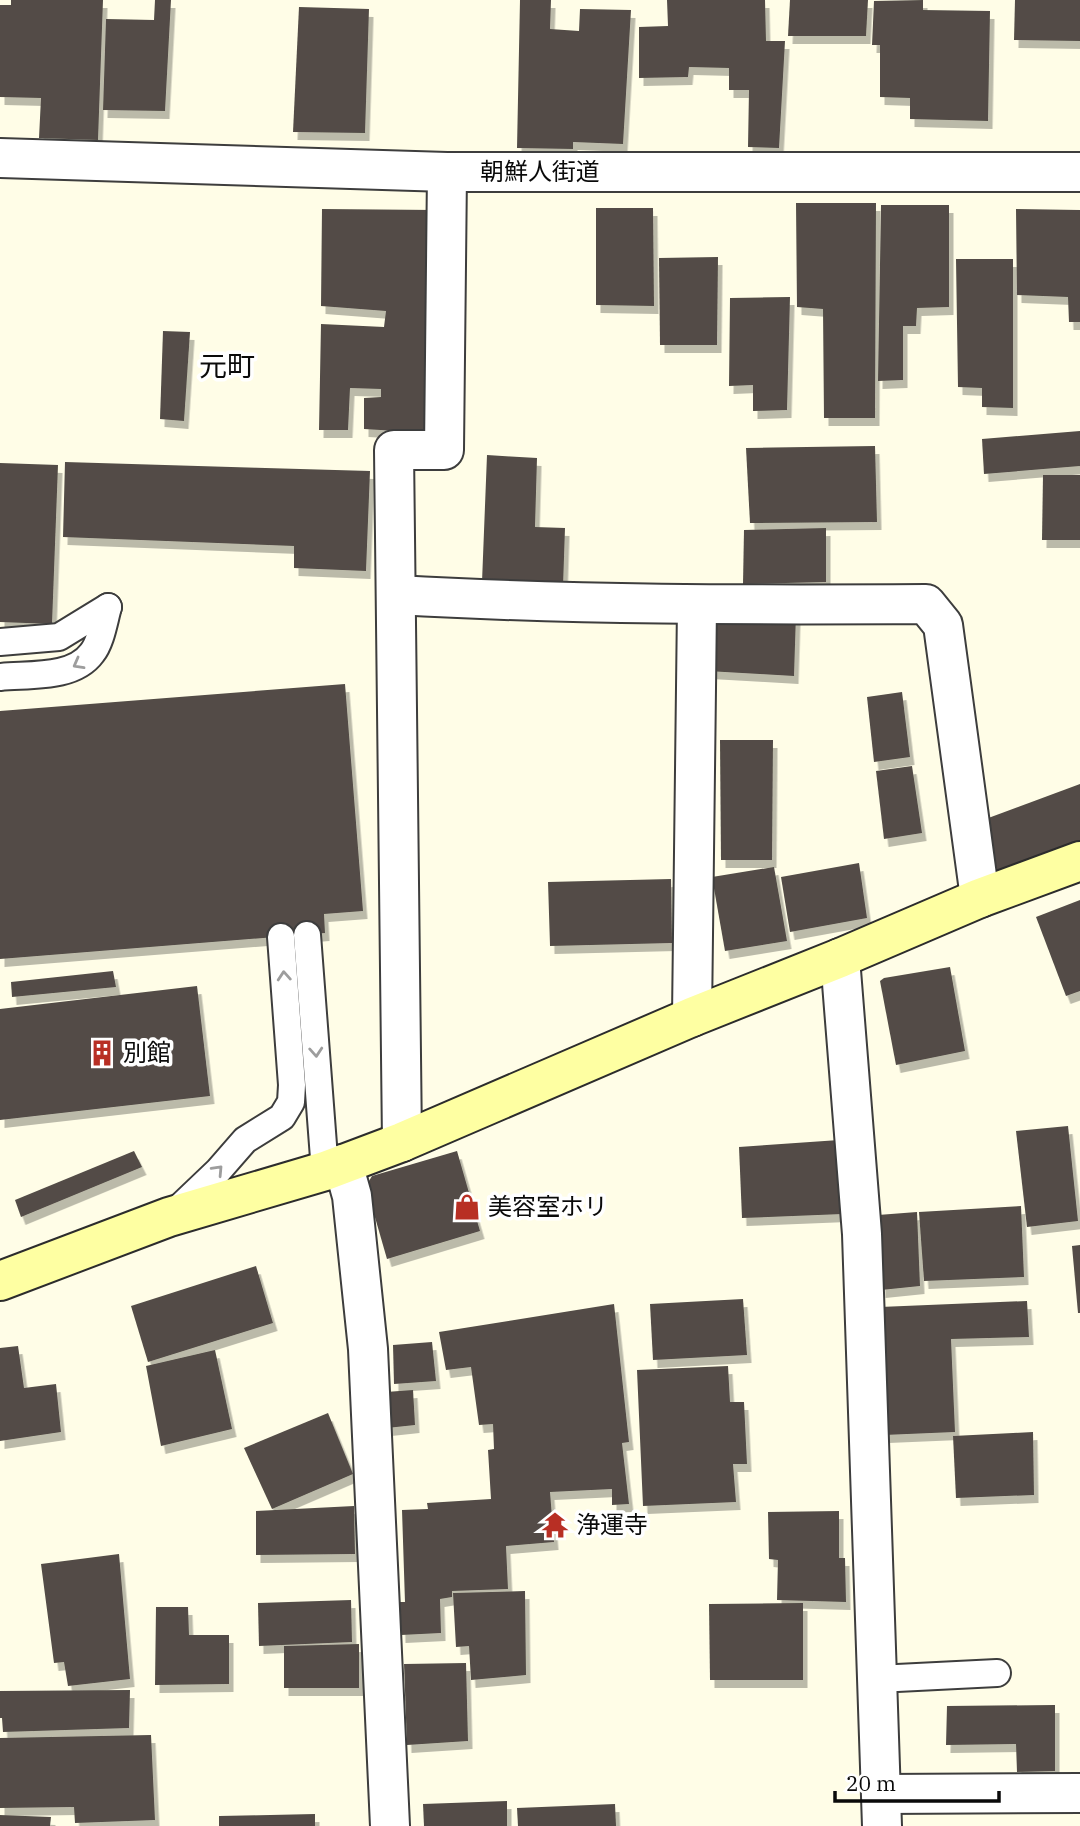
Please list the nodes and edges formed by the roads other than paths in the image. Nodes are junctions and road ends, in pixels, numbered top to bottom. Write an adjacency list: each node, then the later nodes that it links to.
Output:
1 (0, 158): 2 (street, 朝鮮人街道)
2 (447, 172): 3 (street, 朝鮮人街道); 4 (street)
3 (1080, 172)
4 (397, 595): 5 (street); 14 (street)
5 (697, 606): 9 (street); 13 (street)
6 (0, 642): 7 (lane, one-way to 7)
7 (0, 677)
8 (1080, 861): 9 (street)
9 (980, 898): 12 (street)
10 (307, 935): 15 (lane, one-way to 15)
11 (281, 937): 16 (lane, one-way to 11)
12 (840, 958): 13 (street); 19 (street)
13 (692, 1017): 14 (street)
14 (402, 1142): 15 (street)
15 (334, 1168): 16 (street); 22 (street)
16 (169, 1217): 17 (street)
17 (0, 1281)
18 (997, 1673): 19 (lane)
19 (874, 1702): 21 (street)
20 (1080, 1793): 21 (street)
21 (882, 1797)
22 (390, 1826)

